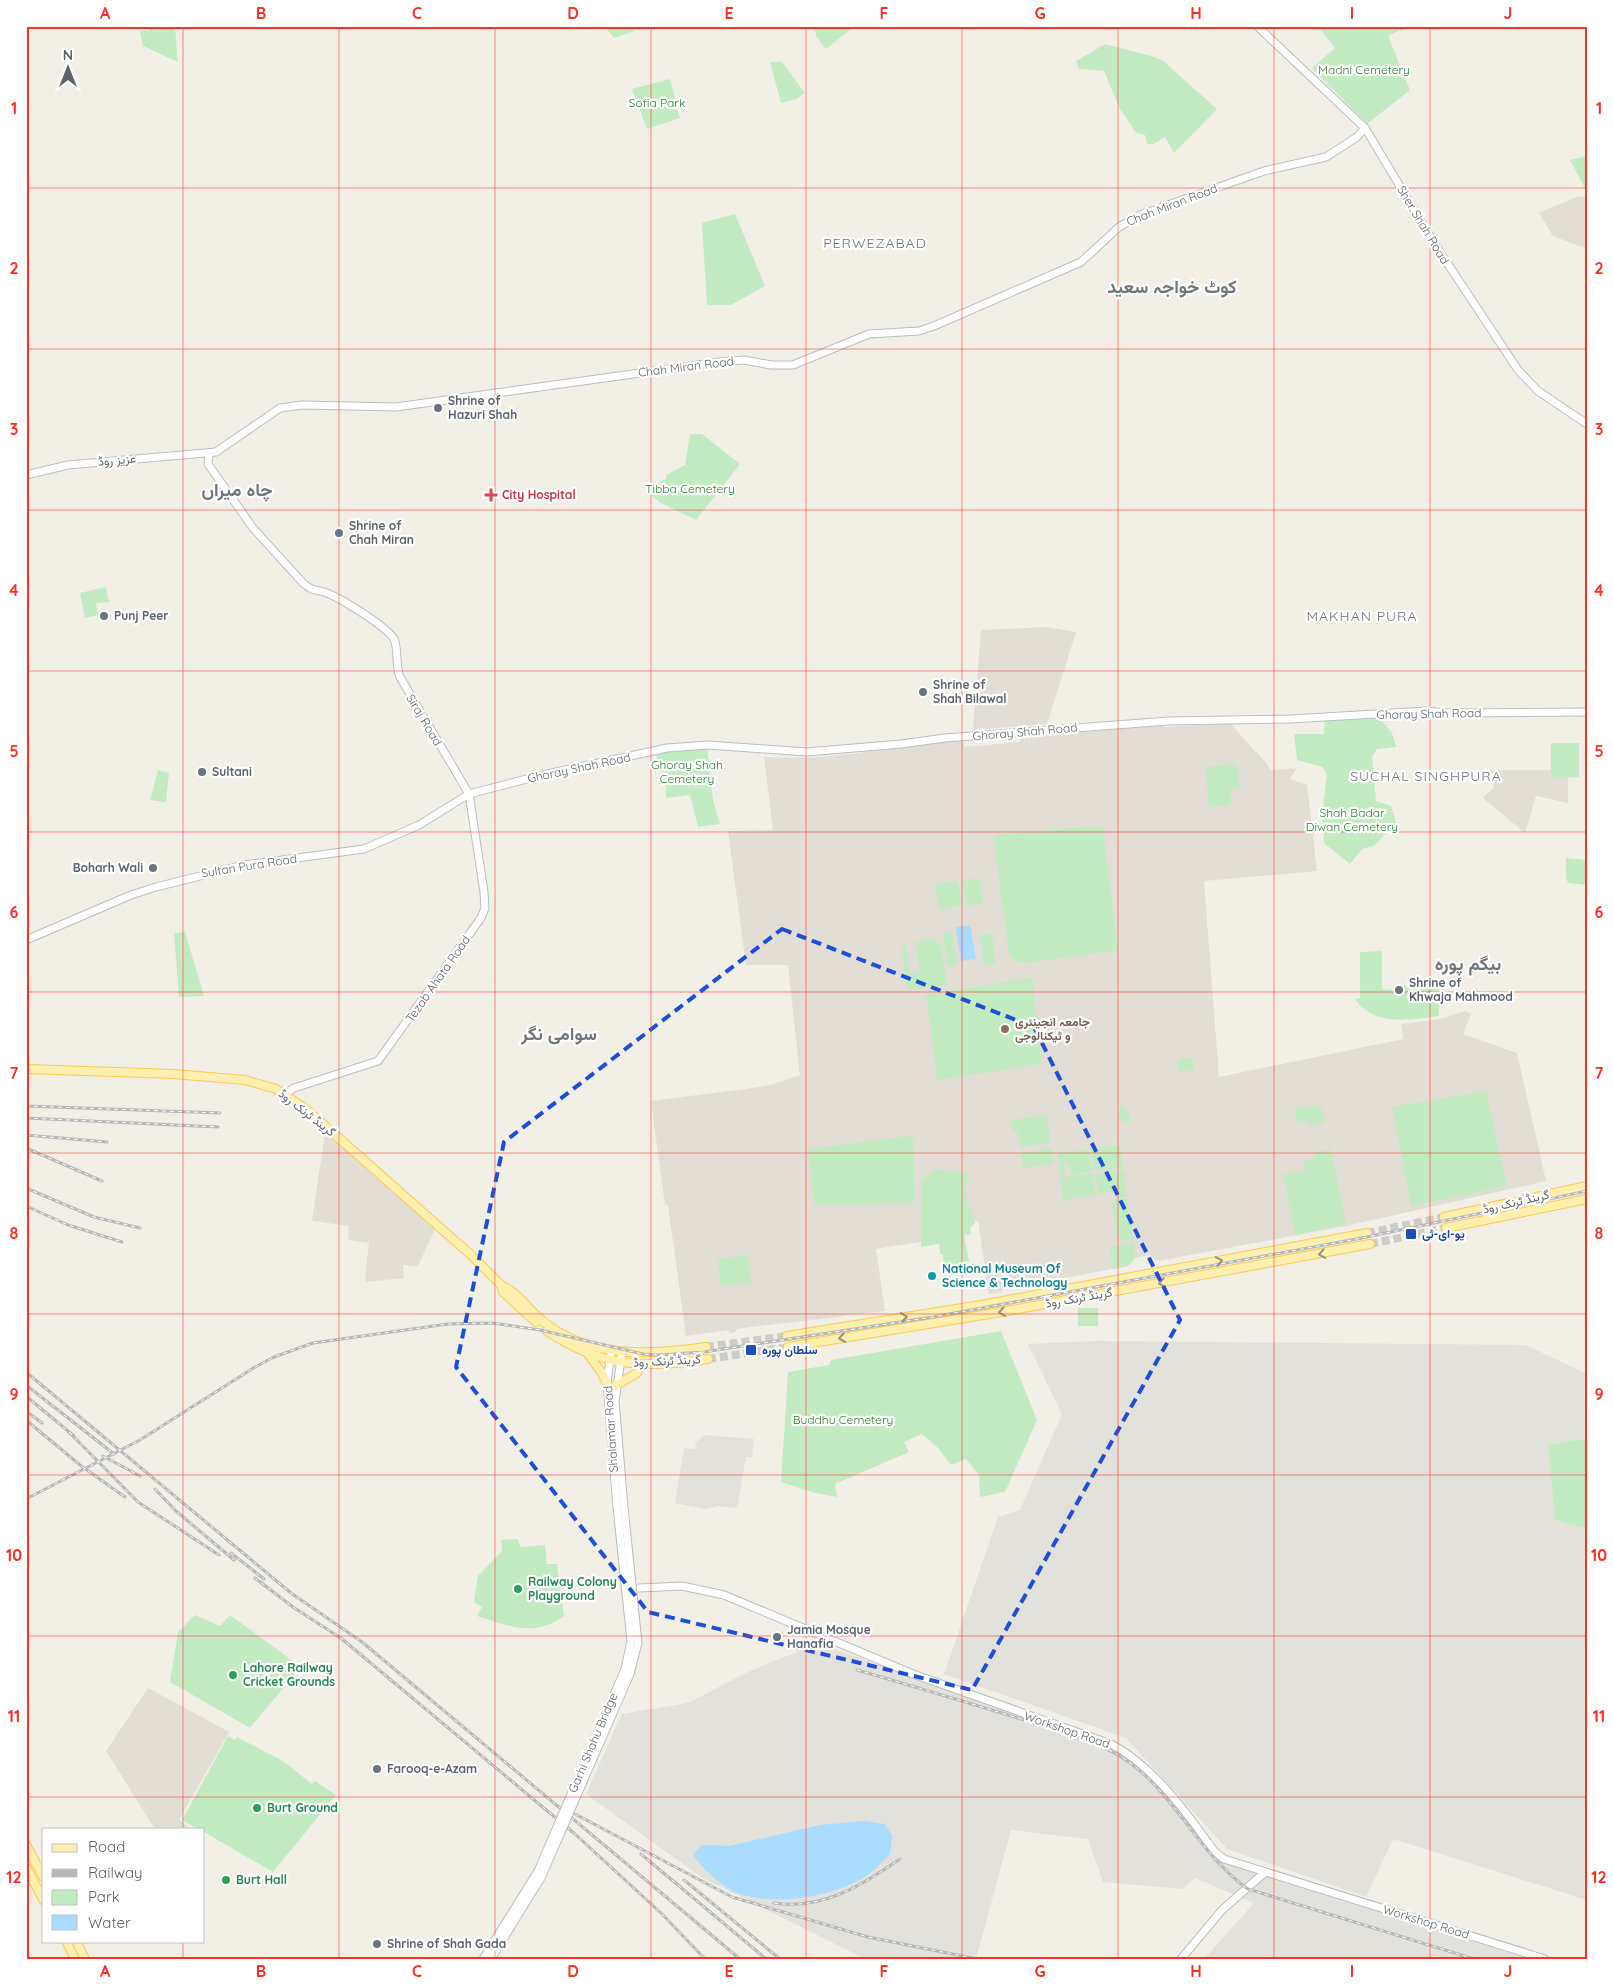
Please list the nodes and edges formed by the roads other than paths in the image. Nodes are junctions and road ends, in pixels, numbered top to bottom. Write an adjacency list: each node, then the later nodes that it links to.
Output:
1 (1257, 26): 2 (main road, Sher Shah Road)
2 (1365, 128): 3 (main road, Sher Shah Road); 4 (main road, Chah Miran Road)
3 (1587, 424)
4 (209, 453): 5 (main road, عزیز روڈ); 7 (main road, Siraj Road)
5 (26, 475)
6 (1587, 712): 7 (main road, Ghoray Shah Road)
7 (469, 794): 8 (main road, Sultan Pura Road); 10 (main road, Tezab Ahata Road)
8 (26, 940)
9 (26, 1069): 10 (main road, گرینڈ ٹرنک روڈ)
10 (285, 1094): 19 (main road, گرینڈ ٹرنک روڈ)
11 (1587, 1186): 13 (main road, گرینڈ ٹرنک روڈ)
12 (1587, 1198): 14 (main road, گرینڈ ٹرنک روڈ)
13 (1444, 1217)
14 (1446, 1228)
15 (1367, 1233): 17 (main road, گرینڈ ٹرنک روڈ)
16 (1370, 1244): 18 (main road, گرینڈ ٹرنک روڈ, one-way to 18)
17 (1264, 1253): 18 (main road); 20 (main road, گرینڈ ٹرنک روڈ, one-way to 17)
18 (1265, 1265): 22 (main road, گرینڈ ٹرنک روڈ, one-way to 22)
19 (502, 1286): 23 (main road, گرینڈ ٹرنک روڈ); 25 (main road, گرینڈ ٹرنک روڈ)
20 (787, 1336)
21 (706, 1347): 24 (main road, گرینڈ ٹرنک روڈ)
22 (788, 1347)
23 (611, 1351): 24 (main road, گرینڈ ٹرنک روڈ); 27 (main road, Shalamar Road)
24 (622, 1352): 28 (main road, Shalamar Road)
25 (587, 1353): 27 (main road, گرینڈ ٹرنک روڈ); 30 (main road)
26 (708, 1359): 29 (main road, گرینڈ ٹرنک روڈ)
27 (610, 1361): 28 (main road, گرینڈ ٹرنک روڈ); 30 (main road, Shalamar Road)
28 (620, 1362): 29 (main road, گرینڈ ٹرنک روڈ); 30 (main road, Shalamar Road)
29 (641, 1365): 30 (main road)
30 (611, 1385): 31 (main road, Shalamar Road)
31 (620, 1507): 42 (main road, Garhi Shahu Bridge, bridge); 43 (main road, Garhi Shahu Bridge, bridge)
32 (640, 1588): 35 (main road, Workshop Road)
33 (26, 1845): 36 (main road)
34 (26, 1867): 37 (main road)
35 (1264, 1873): 44 (main road); 45 (main road, Workshop Road)
36 (42, 1874)
37 (42, 1897)
38 (67, 1942): 40 (main road)
39 (76, 1942): 41 (main road)
40 (76, 1959)
41 (85, 1959)
42 (483, 1959)
43 (491, 1959)
44 (1181, 1959)
45 (1545, 1959)

